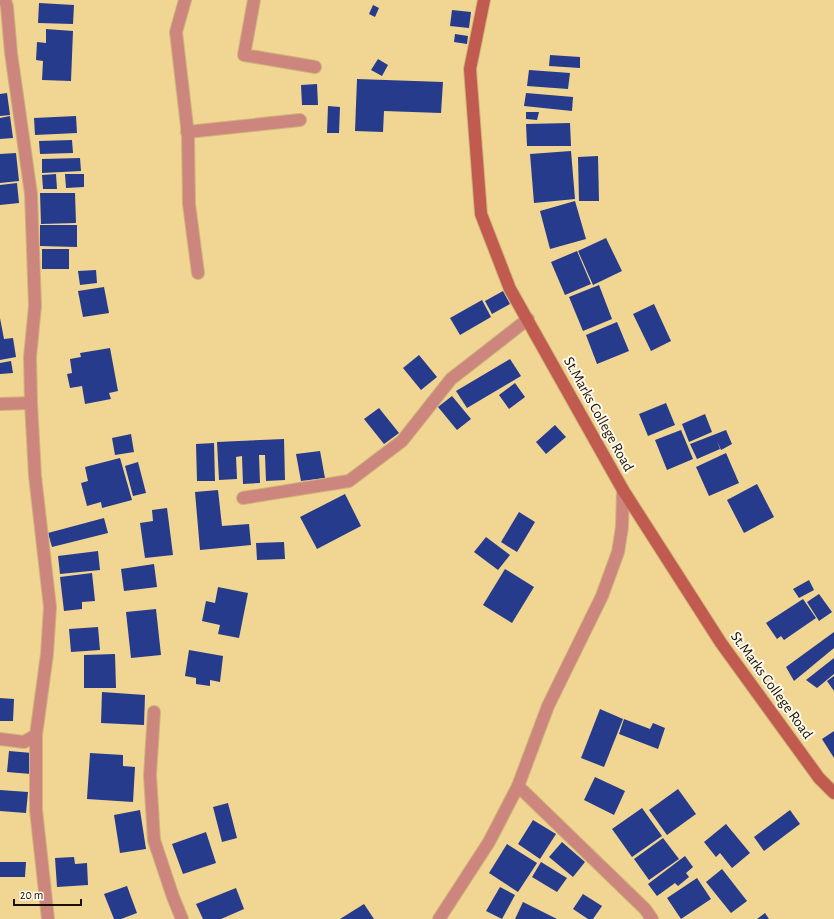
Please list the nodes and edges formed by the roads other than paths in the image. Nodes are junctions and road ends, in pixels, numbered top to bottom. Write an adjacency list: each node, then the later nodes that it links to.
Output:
1 (5, 0): 10 (street)
2 (185, 0): 7 (street)
3 (254, 0): 5 (street)
4 (484, 0): 9 (main road, St.Marks College Road)
5 (315, 67)
6 (300, 120): 7 (street)
7 (187, 132): 8 (street)
8 (198, 273)
9 (528, 320): 12 (main road, St.Marks College Road); 13 (street)
10 (31, 403): 11 (street); 15 (street)
11 (0, 404)
12 (623, 490): 17 (street); 18 (main road, St.Marks College Road)
13 (243, 498)
14 (154, 712): 20 (street)
15 (36, 735): 16 (street); 19 (street)
16 (0, 739)
17 (518, 786): 21 (street); 22 (street)
18 (834, 793)
19 (48, 919)
20 (182, 919)
21 (439, 919)
22 (652, 919)

